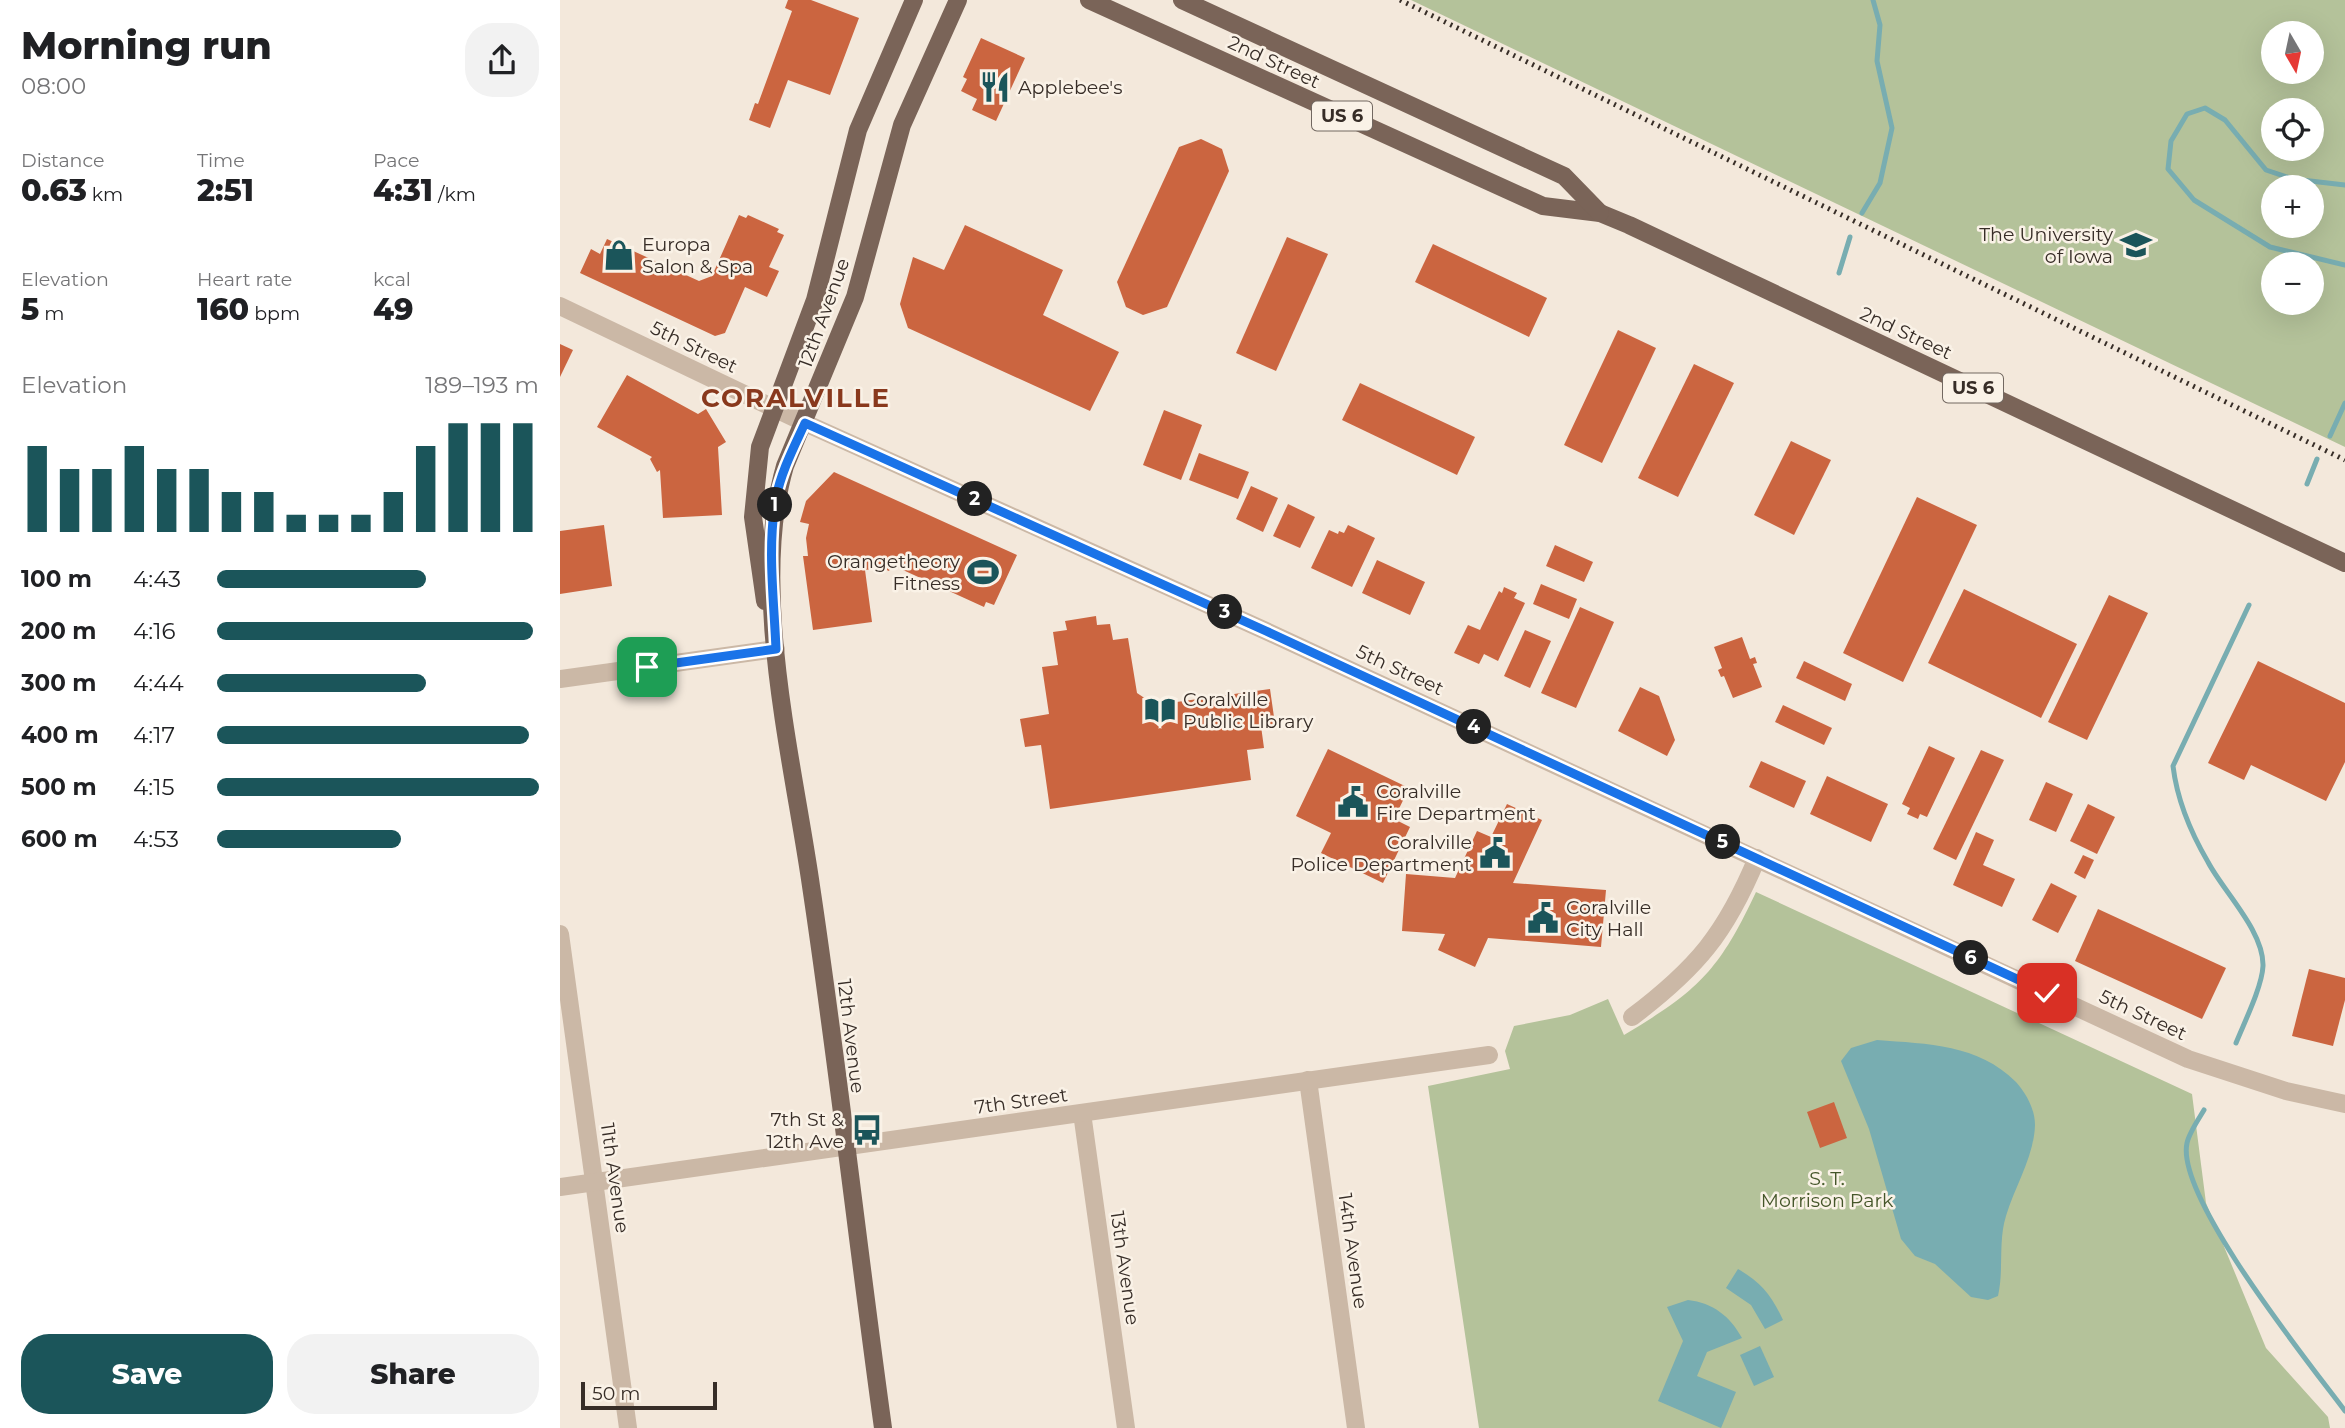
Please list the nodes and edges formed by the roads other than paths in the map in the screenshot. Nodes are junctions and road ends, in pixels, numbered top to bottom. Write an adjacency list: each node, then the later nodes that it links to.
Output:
1 (914, 0): 7 (main road, 12th Avenue)
2 (958, 0): 8 (main road, 12th Avenue)
3 (1089, 0): 5 (main road, 2nd Street / US 6)
4 (1182, 0): 5 (main road, 2nd Street / US 6)
5 (1601, 213): 9 (main road, 2nd Street / US 6)
6 (560, 306): 7 (street, 5th Street)
7 (773, 408): 8 (street, 5th Street); 10 (main road, 12th Avenue)
8 (805, 423): 10 (main road, 12th Avenue); 12 (street, 5th Street)
9 (2345, 563)
10 (776, 649): 11 (street); 19 (main road, 12th Avenue)
11 (560, 678)
12 (1757, 858): 14 (street); 17 (street, 5th Street)
13 (560, 934): 20 (street, 11th Avenue)
14 (1632, 1017)
15 (1489, 1055): 16 (street, 7th Street)
16 (1308, 1080): 18 (street, 7th Street); 25 (street, 14th Avenue)
17 (2345, 1104)
18 (1082, 1113): 19 (street, 7th Street); 24 (street, 13th Avenue)
19 (845, 1148): 20 (street, 7th Street); 23 (main road, 12th Avenue)
20 (594, 1182): 21 (street, 7th Street); 22 (street, 11th Avenue)
21 (560, 1187)
22 (628, 1428)
23 (883, 1428)
24 (1126, 1428)
25 (1356, 1428)

